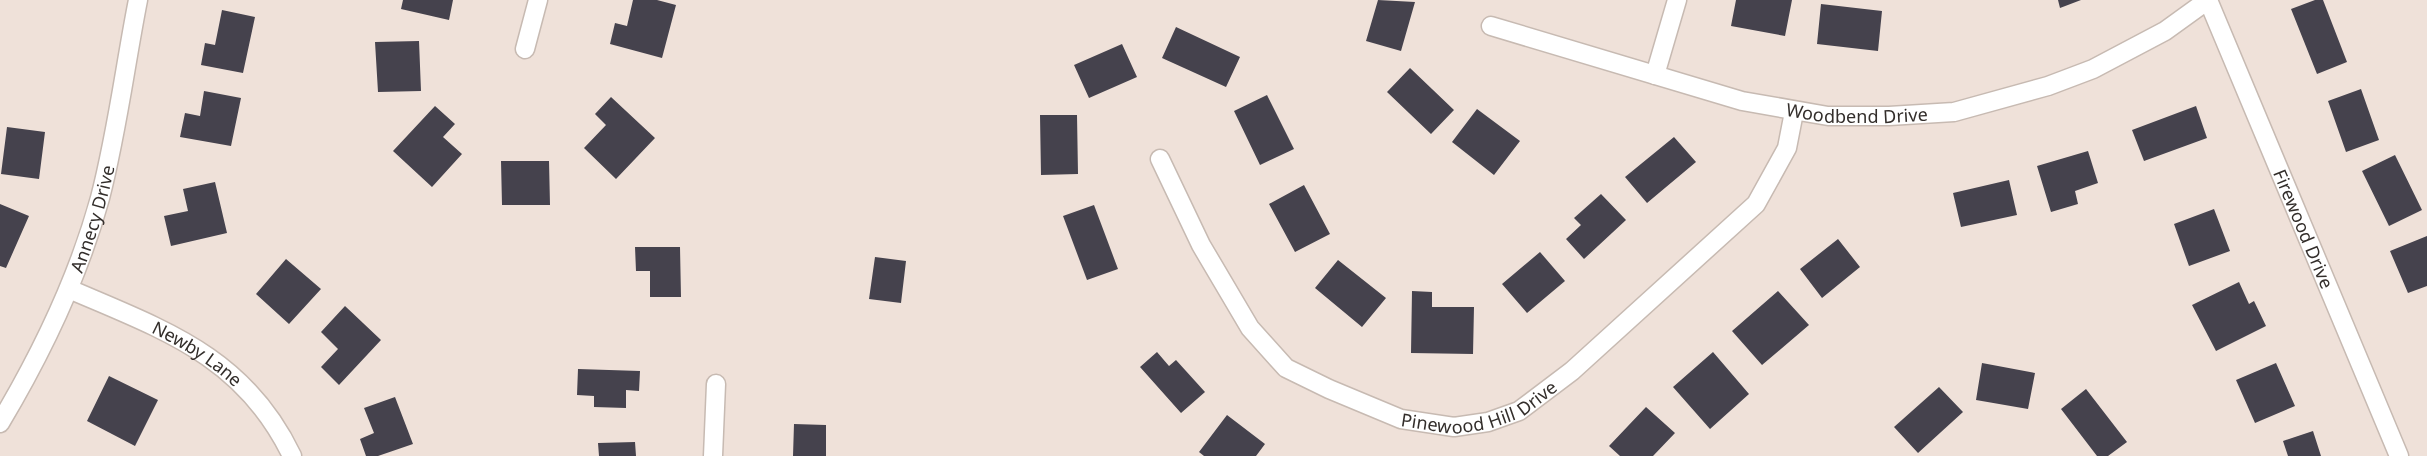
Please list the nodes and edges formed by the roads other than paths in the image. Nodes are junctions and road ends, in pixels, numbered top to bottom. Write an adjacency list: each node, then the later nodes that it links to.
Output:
1 (138, 0): 10 (street, Annecy Drive)
2 (538, 0): 6 (street)
3 (1677, 0): 7 (street)
4 (2208, 0): 8 (street, Woodbend Drive); 15 (street, Firewood Drive)
5 (1491, 26): 7 (street, Woodbend Drive)
6 (525, 49)
7 (1655, 75): 8 (street, Woodbend Drive)
8 (1794, 112): 9 (street, Pinewood Hill Drive)
9 (1160, 159)
10 (69, 289): 12 (street, Annecy Drive); 13 (street, Newby Lane)
11 (716, 384): 14 (street)
12 (0, 423)
13 (292, 456)
14 (713, 456)
15 (2399, 456)

